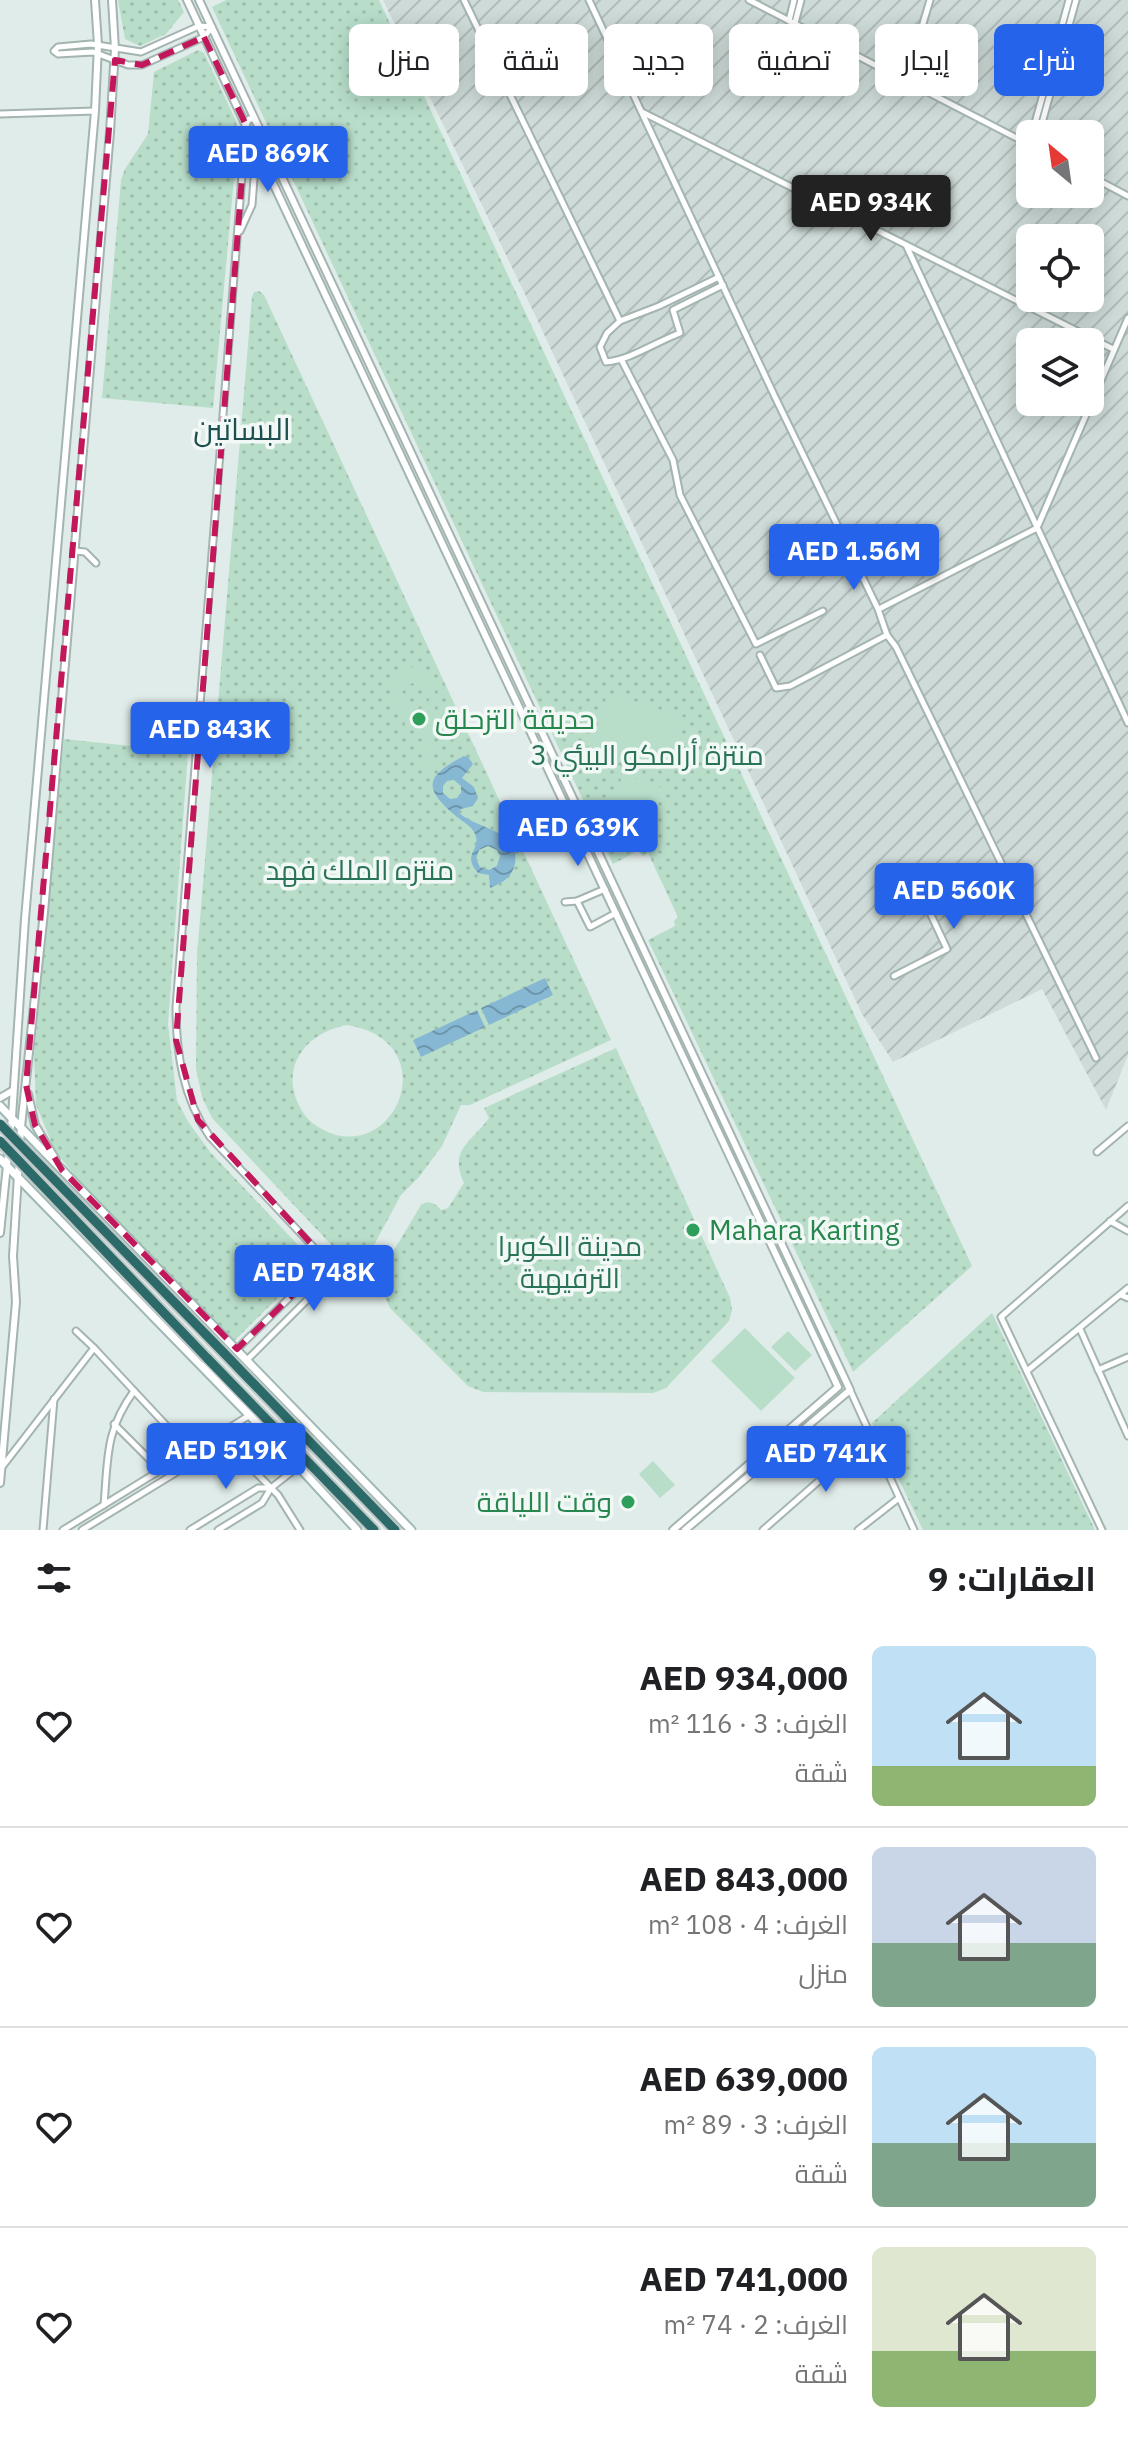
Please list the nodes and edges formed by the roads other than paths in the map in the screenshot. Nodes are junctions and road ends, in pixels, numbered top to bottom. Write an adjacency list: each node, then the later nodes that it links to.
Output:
1 (95, 0): 18 (street)
2 (112, 0): 19 (street)
3 (187, 0): 15 (street)
4 (199, 0): 16 (street)
5 (464, 0): 42 (street)
6 (589, 0): 24 (street)
7 (749, 0): 13 (street)
8 (794, 0): 13 (street)
9 (801, 0): 13 (street)
10 (930, 0): 14 (street)
11 (1069, 0): 27 (street)
12 (1076, 0): 28 (street)
13 (792, 22): 21 (street)
14 (923, 24)
15 (199, 26): 16 (street); 17 (street); 19 (street)
16 (212, 27): 17 (street); 26 (street)
17 (204, 37): 20 (street); 29 (street)
18 (98, 49): 18 (street); 19 (street); 20 (street); 23 (street)
19 (115, 49): 20 (street)
20 (115, 60): 50 (street)
21 (875, 65)
22 (936, 96): 30 (street)
23 (95, 111): 25 (street); 77 (street)
24 (641, 112): 38 (street); 39 (street)
25 (0, 114)
26 (255, 119): 29 (street); 31 (street)
27 (1036, 120)
28 (1043, 120)
29 (246, 125): 32 (street); 37 (street)
30 (1016, 136)
31 (269, 148): 32 (street); 35 (street)
32 (262, 159): 36 (street); 37 (street)
33 (1104, 183): 34 (street)
34 (1128, 196)
35 (303, 224): 36 (street); 45 (street)
36 (294, 228): 46 (street)
37 (238, 236): 98 (street)
38 (905, 245): 43 (street); 49 (street)
39 (719, 277): 40 (street); 42 (street)
40 (723, 285): 44 (street); 53 (street)
41 (1128, 318): 43 (street)
42 (620, 321): 44 (street)
43 (1113, 349): 49 (street)
44 (622, 361): 54 (street)
45 (371, 370): 46 (street); 47 (street)
46 (362, 374): 48 (street)
47 (424, 482): 48 (street); 52 (street)
48 (415, 486): 55 (street)
49 (1037, 528): 53 (street); 59 (street)
50 (75, 551): 51 (street); 76 (street)
51 (96, 563)
52 (483, 608): 55 (street); 58 (street)
53 (878, 609): 56 (street)
54 (823, 611)
55 (475, 612): 60 (street)
56 (887, 635): 57 (street); 61 (street)
57 (760, 655)
58 (537, 721): 60 (street); 62 (street)
59 (1128, 723)
60 (528, 725): 63 (street)
61 (1001, 865): 72 (street); 75 (street)
62 (608, 875): 63 (street); 68 (street)
63 (600, 879): 64 (street)
64 (605, 889): 65 (street); 67 (street)
65 (577, 901): 66 (street); 67 (street)
66 (565, 902)
67 (616, 913): 69 (street)
68 (633, 927): 69 (street); 70 (street)
69 (624, 931): 71 (street)
70 (652, 968): 71 (street); 73 (street)
71 (644, 972): 74 (street)
72 (894, 976)
73 (673, 1012): 74 (street); 80 (street)
74 (664, 1016): 81 (street)
75 (1096, 1058)
76 (26, 1085): 85 (street); 90 (street)
77 (14, 1088): 78 (street); 82 (street)
78 (0, 1098)
79 (0, 1106): 82 (main road)
80 (719, 1108): 81 (street); 93 (street)
81 (709, 1112): 95 (street)
82 (12, 1117): 85 (main road); 89 (street)
83 (0, 1124): 139 (highway, bridge)
84 (1128, 1126): 87 (street)
85 (21, 1127): 90 (main road); 91 (street)
86 (0, 1141): 125 (highway, bridge)
87 (1097, 1152)
88 (0, 1159): 89 (main road)
89 (7, 1166): 91 (main road); 97 (street)
90 (62, 1170): 107 (main road)
91 (19, 1180): 116 (main road); 123 (street)
92 (1128, 1206): 94 (street)
93 (771, 1221): 95 (street); 102 (street)
94 (1110, 1221): 96 (street); 111 (street)
95 (762, 1226): 103 (street)
96 (1128, 1231)
97 (0, 1233)
98 (327, 1261): 107 (street); 109 (street)
99 (1128, 1288): 100 (street)
100 (1121, 1295): 101 (street); 104 (street)
101 (1128, 1298)
102 (818, 1321): 103 (street); 113 (street)
103 (809, 1325): 112 (street)
104 (1080, 1329): 110 (street); 111 (street)
105 (76, 1331): 106 (street)
106 (94, 1348): 114 (street); 115 (street)
107 (237, 1349): 109 (main road)
108 (1128, 1357): 110 (street)
109 (247, 1360): 140 (main road)
110 (1098, 1370): 118 (street)
111 (1027, 1371): 146 (street)
112 (838, 1387): 113 (street); 141 (street)
113 (850, 1390): 119 (street); 142 (street)
114 (134, 1391): 117 (street); 121 (street)
115 (55, 1397): 123 (street); 130 (street)
116 (250, 1415): 121 (street); 122 (main road)
117 (114, 1424): 124 (street); 129 (street)
118 (1126, 1424): 120 (street)
119 (870, 1436): 128 (street); 143 (street)
120 (1128, 1436)
121 (191, 1452): 124 (street)
122 (299, 1466): 127 (street); 136 (main road)
123 (1, 1467): 126 (street)
124 (160, 1470): 129 (street)
125 (317, 1471): 137 (highway); 138 (highway)
126 (0, 1483)
127 (271, 1488): 132 (street); 133 (street); 134 (street); 135 (street)
128 (899, 1498): 144 (street); 145 (street)
129 (104, 1505): 131 (street)
130 (43, 1530)
131 (63, 1530)
132 (82, 1530)
133 (190, 1530)
134 (218, 1530)
135 (300, 1530)
136 (357, 1530)
137 (367, 1530)
138 (374, 1530)
139 (396, 1530)
140 (411, 1530)
141 (673, 1530)
142 (685, 1530)
143 (763, 1530)
144 (858, 1530)
145 (914, 1530)
146 (1102, 1530)

